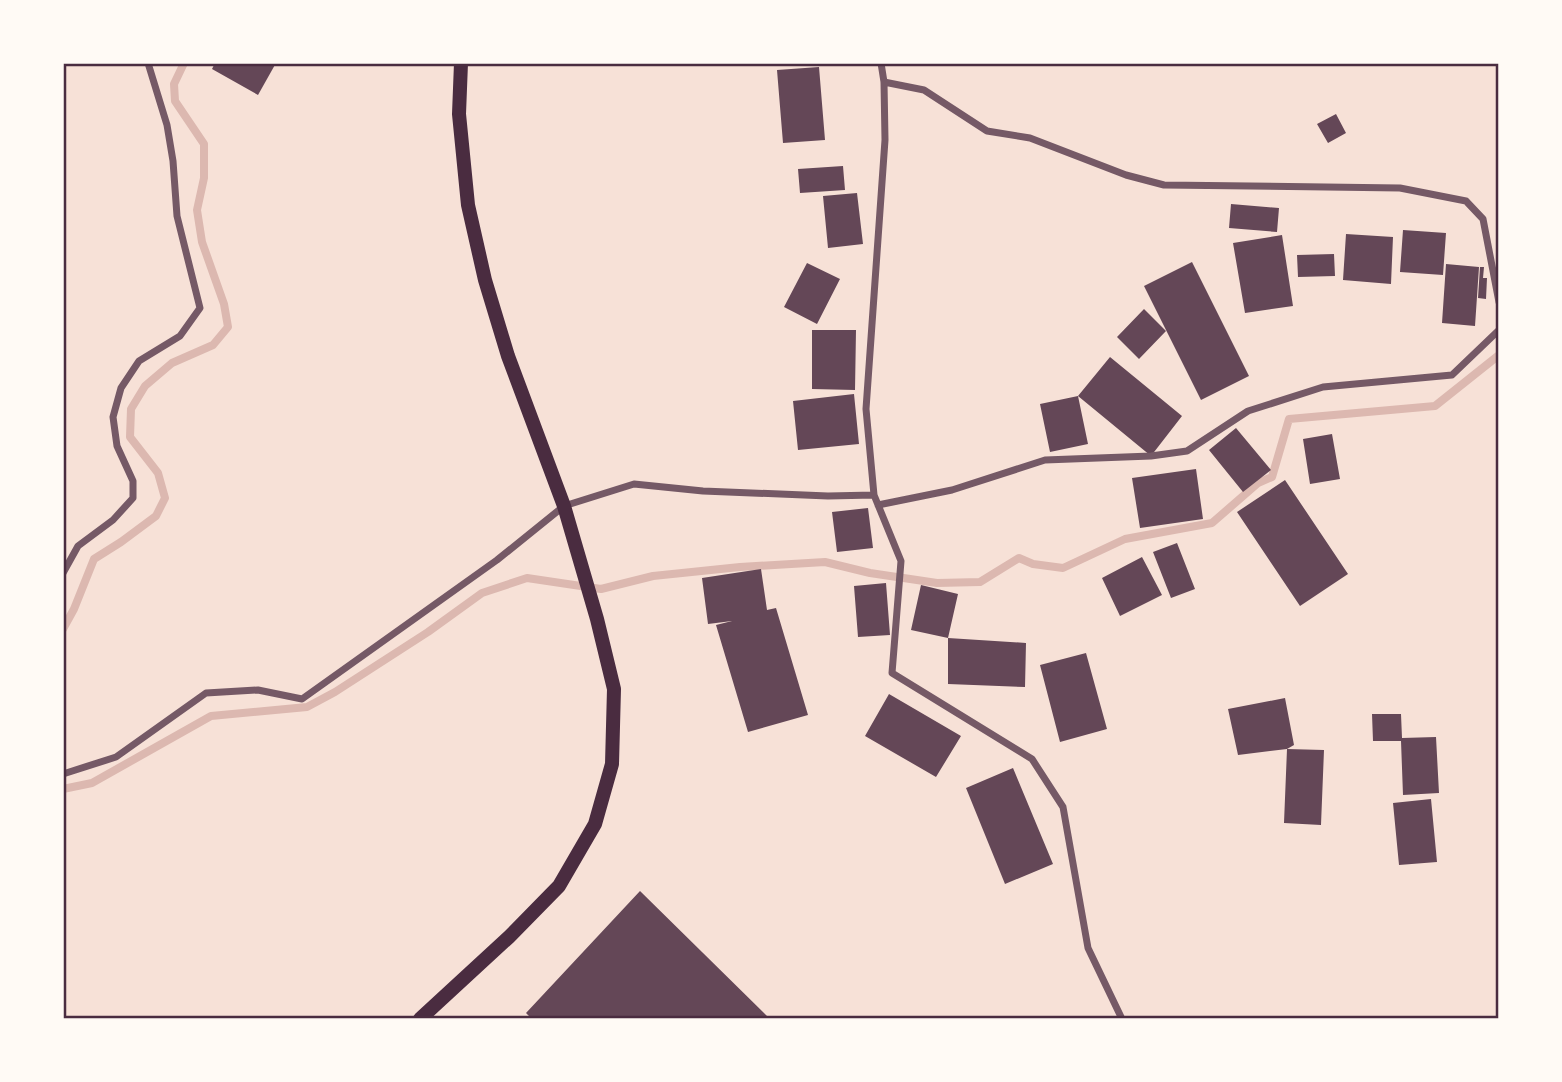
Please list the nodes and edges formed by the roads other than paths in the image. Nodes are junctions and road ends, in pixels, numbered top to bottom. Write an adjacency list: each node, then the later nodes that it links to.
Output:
1 (148, 63): 10 (street)
2 (461, 63): 9 (main road)
3 (881, 63): 4 (street)
4 (884, 82): 5 (street); 7 (street)
5 (1499, 302)
6 (1499, 330): 8 (street)
7 (874, 495): 8 (street); 9 (street)
8 (878, 505): 13 (street)
9 (564, 506): 11 (street); 12 (main road)
10 (63, 573)
11 (63, 774)
12 (420, 1019)
13 (1122, 1019)

